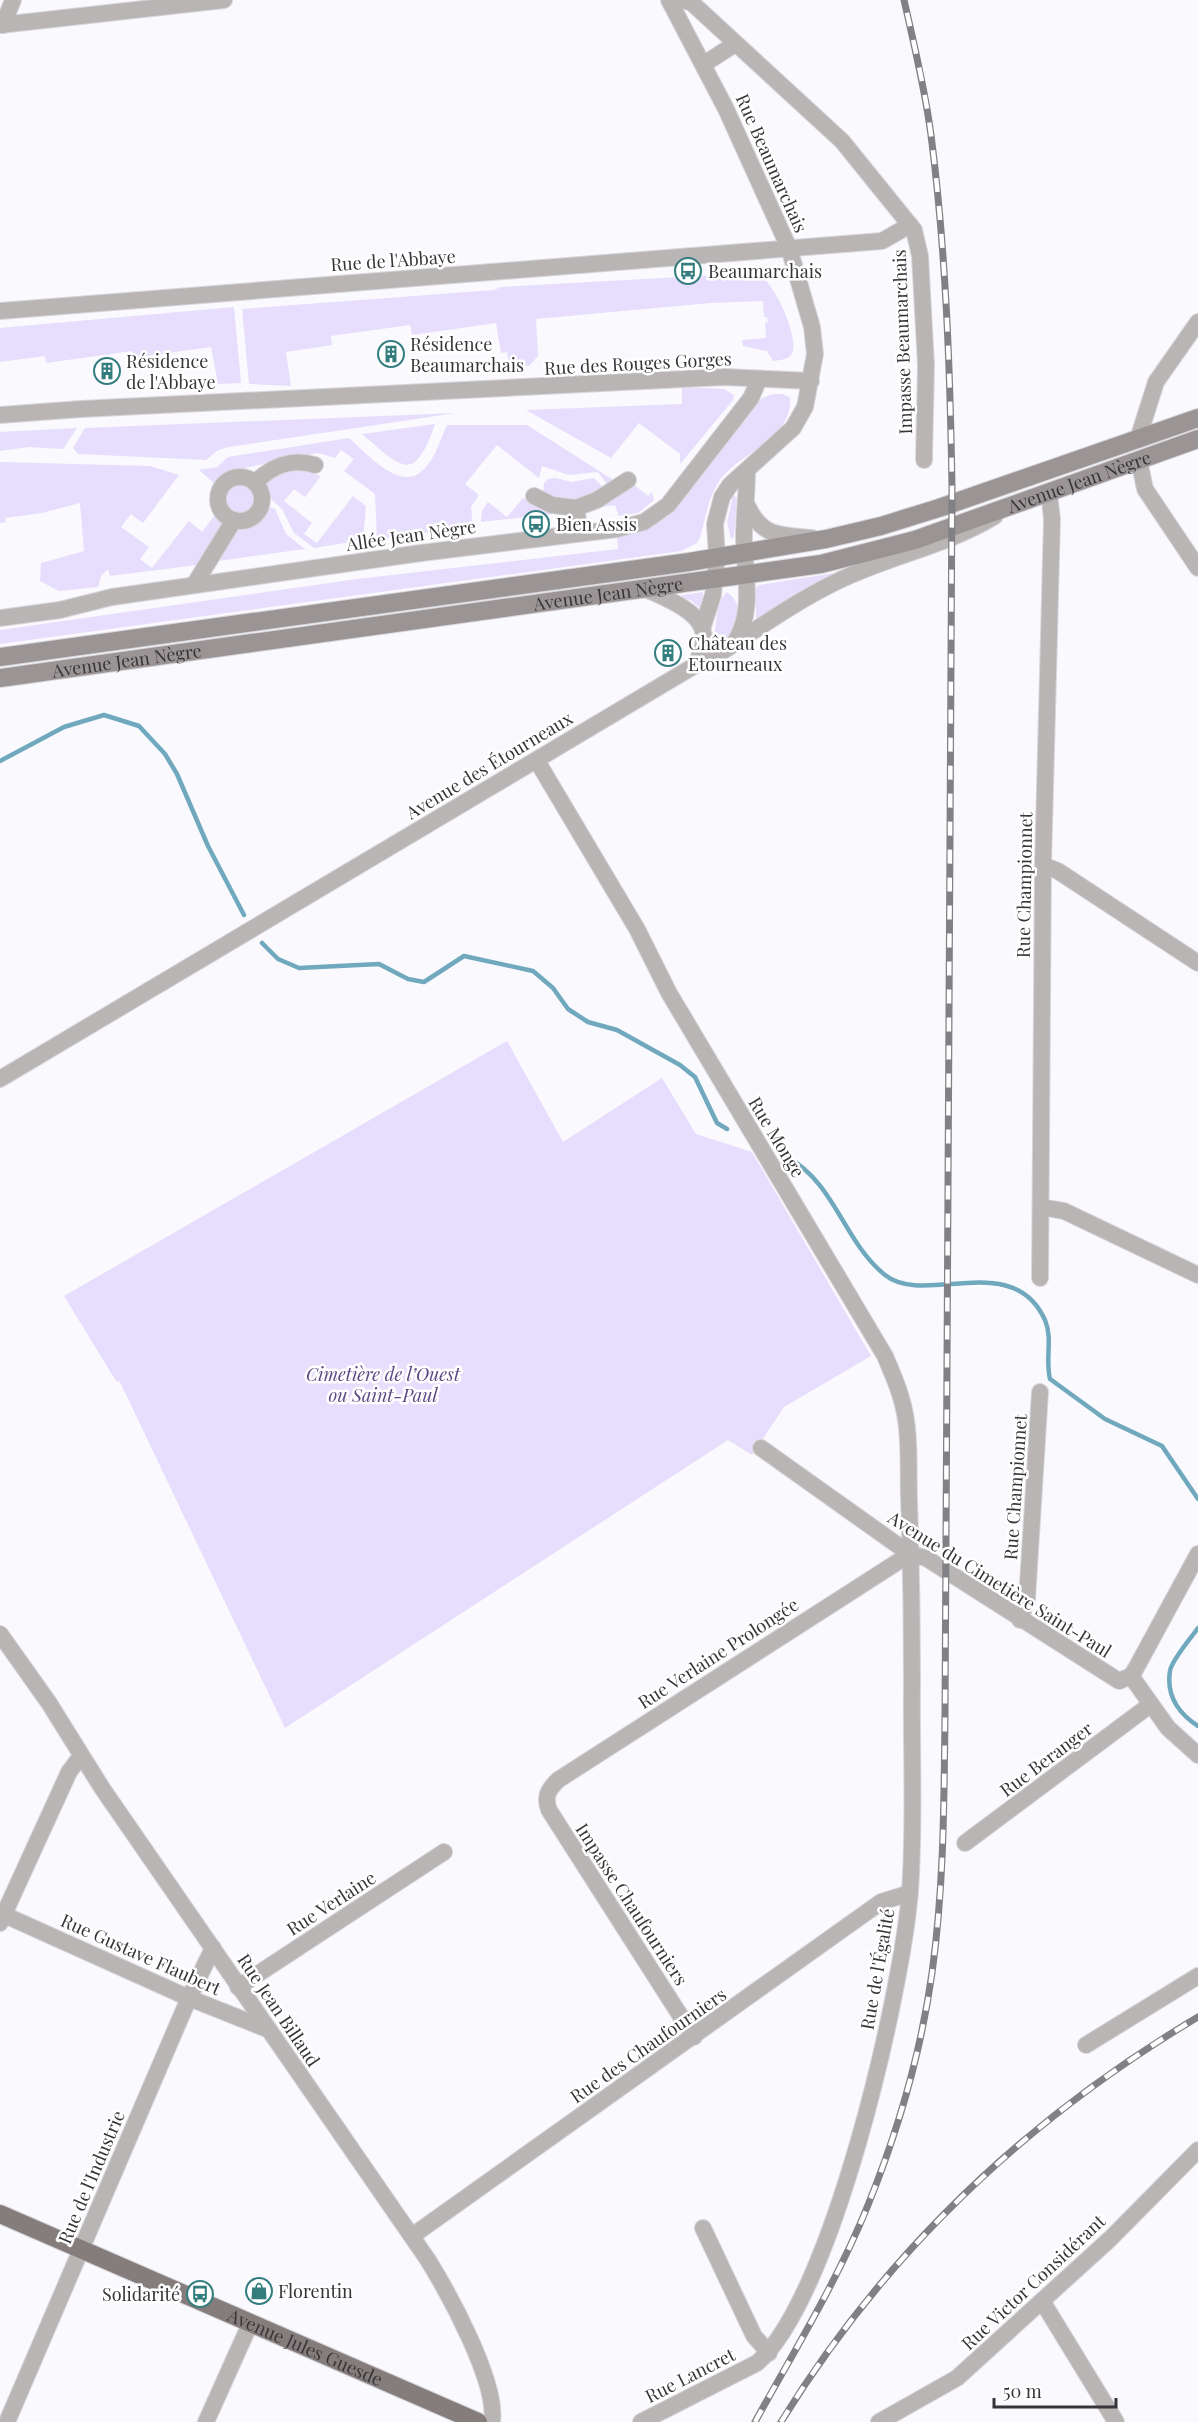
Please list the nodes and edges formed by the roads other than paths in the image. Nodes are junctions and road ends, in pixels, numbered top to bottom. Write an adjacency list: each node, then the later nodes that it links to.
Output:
1 (13, 0): 5 (street)
2 (224, 0): 5 (street)
3 (669, 0): 7 (street, Rue Beaumarchais)
4 (682, 0): 6 (street, Impasse Beaumarchais)
5 (2, 25)
6 (735, 44): 7 (street); 8 (street, Impasse Beaumarchais)
7 (704, 63): 9 (street, Rue Beaumarchais)
8 (910, 225): 9 (street, Impasse Beaumarchais); 18 (street, Impasse Beaumarchais)
9 (789, 248): 10 (street, Rue de l'Abbaye); 13 (street, Rue Beaumarchais)
10 (0, 311)
11 (1198, 322): 16 (street)
12 (759, 379): 13 (street, Rue des Rouges Gorges); 14 (street, Rue des Rouges Gorges); 30 (street, Allée Jean Nègre)
13 (811, 381): 21 (street, Rue Beaumarchais)
14 (0, 415)
15 (1198, 418): 16 (main road, Avenue Jean Nègre)
16 (1138, 439): 31 (main road, Avenue Jean Nègre)
17 (1198, 439): 19 (main road, Avenue Jean Nègre)
18 (924, 460)
19 (1139, 460): 24 (main road, Avenue Jean Nègre); 34 (street)
20 (315, 465): 23 (street)
21 (747, 472): 26 (street); 33 (street, Rue Beaumarchais)
22 (628, 480): 27 (street)
23 (255, 483): 29 (street); 29 (street)
24 (1049, 493): 28 (main road, Avenue Jean Nègre); 46 (street, Rue Championnet)
25 (534, 496): 27 (street)
26 (744, 499): 31 (street); 32 (street)
27 (576, 508): 30 (street)
28 (1008, 508): 35 (main road, Avenue Jean Nègre); 41 (street, Avenue des Étourneaux)
29 (234, 520): 37 (street)
30 (580, 532): 37 (street, Allée Jean Nègre)
31 (826, 538): 32 (main road, Avenue Jean Nègre)
32 (745, 553): 33 (main road, Avenue Jean Nègre); 35 (street)
33 (717, 557): 36 (street, Rue Beaumarchais); 42 (main road, Avenue Jean Nègre)
34 (1198, 568)
35 (747, 574): 36 (main road, Avenue Jean Nègre); 41 (street)
36 (714, 579): 38 (main road, Avenue Jean Nègre); 40 (street, Rue Beaumarchais)
37 (194, 585): 39 (street, Allée Jean Nègre)
38 (646, 589): 40 (street); 44 (main road, Avenue Jean Nègre)
39 (0, 618)
40 (703, 626): 43 (street, Rue Beaumarchais)
41 (733, 645): 43 (street, Avenue des Étourneaux)
42 (0, 657)
43 (694, 666): 45 (street, Avenue des Étourneaux)
44 (0, 678)
45 (537, 761): 48 (street, Avenue des Étourneaux); 54 (street, Rue Monge)
46 (1043, 865): 47 (street); 49 (street, Rue Championnet)
47 (1198, 963)
48 (0, 1079)
49 (1041, 1207): 50 (street); 51 (street, Rue Championnet)
50 (1198, 1275)
51 (1040, 1278)
52 (1040, 1392): 56 (street, Rue Championnet)
53 (761, 1448): 54 (street, Avenue du Cimetière Saint-Paul)
54 (910, 1554): 56 (street, Avenue du Cimetière Saint-Paul); 62 (street, Rue Verlaine Prolongée); 65 (street, Rue de l'Égalité)
55 (1198, 1554): 58 (street)
56 (1020, 1620): 58 (street, Avenue du Cimetière Saint-Paul)
57 (0, 1634): 61 (street, Rue Jean Billaud)
58 (1131, 1676): 59 (street)
59 (1150, 1705): 60 (street); 63 (street, Rue Beranger)
60 (1198, 1755)
61 (81, 1756): 66 (street); 67 (street, Rue Jean Billaud)
62 (549, 1789): 72 (street, Impasse Chaufourniers)
63 (965, 1843)
64 (444, 1852): 69 (street, Rue Verlaine)
65 (910, 1893): 72 (street, Rue des Chaufourniers); 81 (street, Rue de l'Égalité)
66 (1, 1917): 70 (street, Rue Gustave Flaubert)
67 (213, 1948): 69 (street, Rue Jean Billaud); 70 (street, Rue de l'Industrie)
68 (1198, 1976): 73 (street)
69 (238, 1987): 71 (street, Rue Jean Billaud)
70 (189, 1998): 71 (street, Rue Gustave Flaubert); 78 (street, Rue de l'Industrie)
71 (267, 2029): 77 (street, Rue Jean Billaud)
72 (694, 2037): 77 (street, Rue des Chaufourniers)
73 (1086, 2045)
74 (1198, 2151): 79 (street, Rue Victor Considérant)
75 (0, 2214): 78 (main road, Avenue Jules Guesde)
76 (703, 2228): 81 (street)
77 (412, 2236): 85 (street, Rue Jean Billaud)
78 (80, 2251): 80 (main road, Avenue Jules Guesde); 82 (street, Rue de l'Industrie)
79 (1042, 2301): 87 (street, Rue Victor Considérant); 88 (street)
80 (249, 2324): 83 (street); 84 (main road, Avenue Jules Guesde)
81 (763, 2358): 86 (street, Rue Lancret)
82 (7, 2422)
83 (206, 2422)
84 (478, 2422)
85 (492, 2422)
86 (641, 2422)
87 (879, 2422)
88 (1116, 2422)

